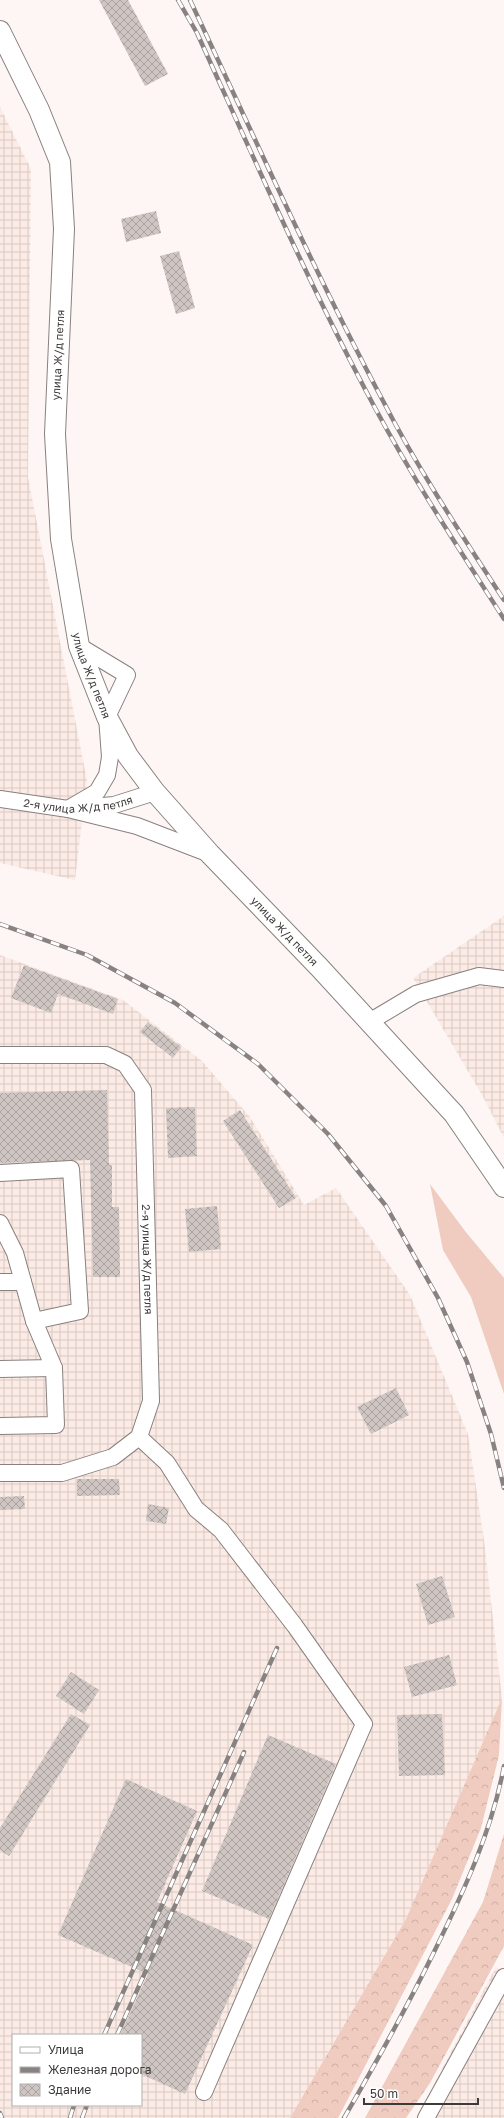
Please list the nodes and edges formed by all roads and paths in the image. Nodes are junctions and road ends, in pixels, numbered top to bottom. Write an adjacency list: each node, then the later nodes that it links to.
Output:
1 (0, 31): 2 (main road, улица Ж/д петля)
2 (79, 646): 3 (main road, улица Ж/д петля); 3 (street)
3 (107, 716): 4 (main road, улица Ж/д петля); 6 (street)
4 (155, 792): 6 (street, 2-я улица Ж/д петля); 7 (main road, улица Ж/д петля)
5 (2, 797): 6 (street, 2-я улица Ж/д петля)
6 (68, 809): 7 (street)
7 (210, 854): 9 (main road, улица Ж/д петля)
8 (504, 979): 9 (street)
9 (370, 1022): 12 (main road, улица Ж/д петля)
10 (0, 1055): 20 (street, 2-я улица Ж/д петля)
11 (0, 1173): 16 (street)
12 (504, 1187)
13 (0, 1223): 15 (street)
14 (0, 1282): 15 (street)
15 (23, 1282): 16 (street)
16 (34, 1320): 17 (street)
17 (54, 1368): 18 (street); 19 (street)
18 (0, 1369)
19 (0, 1426)
20 (139, 1437): 21 (street); 23 (street)
21 (0, 1473)
22 (504, 1977): 24 (street)
23 (204, 2092)
24 (426, 2118)

